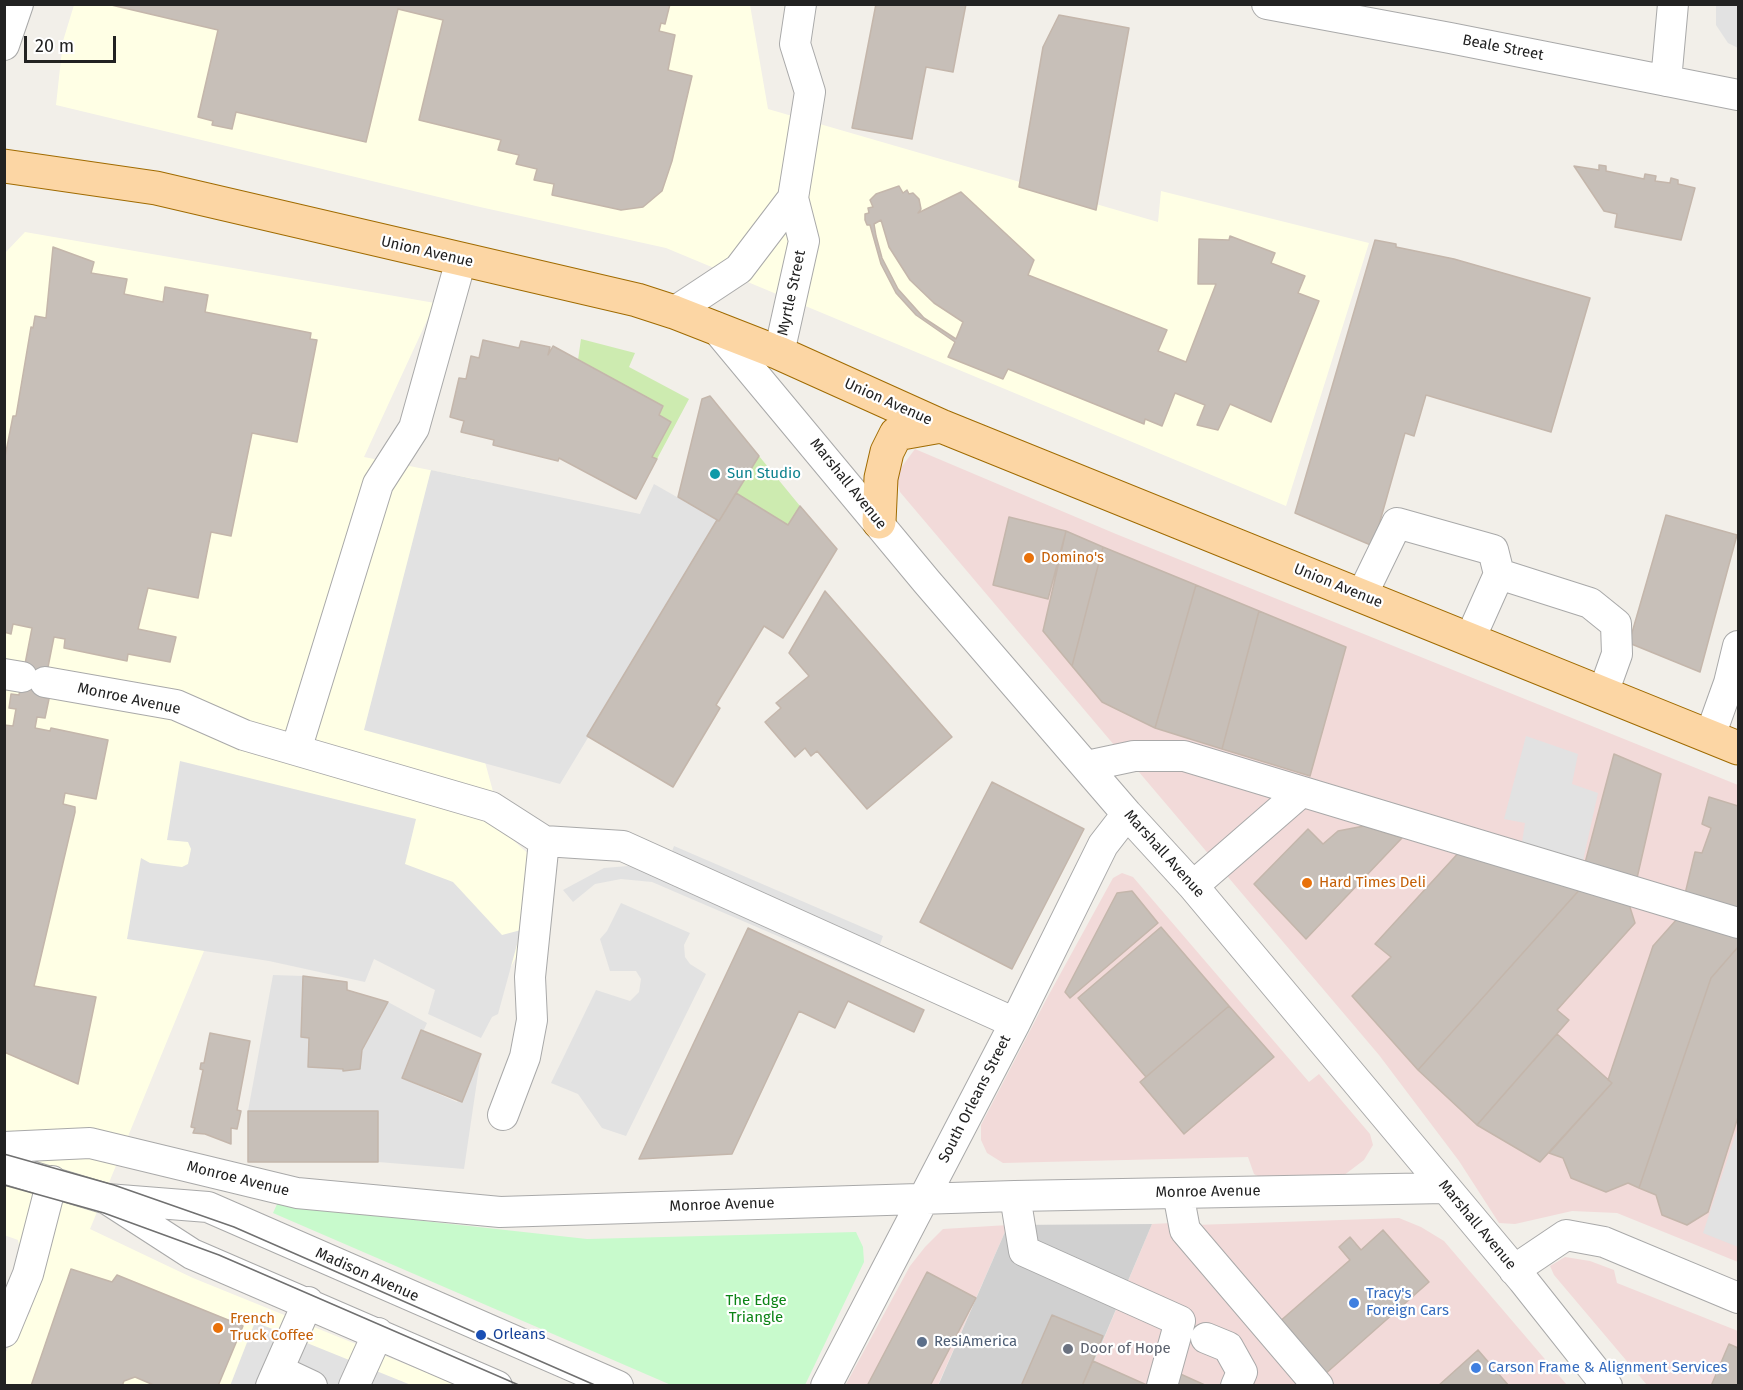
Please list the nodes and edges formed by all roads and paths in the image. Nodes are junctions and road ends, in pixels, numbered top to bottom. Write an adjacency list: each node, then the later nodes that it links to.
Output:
1 (18, 4): 7 (street)
2 (779, 4): 6 (street, Myrtle Street)
3 (801, 4): 6 (street, Myrtle Street)
4 (1268, 4): 8 (street, Beale Street)
5 (1673, 4): 8 (street)
6 (795, 44): 11 (street, Myrtle Street)
7 (4, 45)
8 (1666, 81): 9 (street, Beale Street)
9 (1738, 95)
10 (4, 166): 12 (main road, Union Avenue)
11 (793, 198): 13 (street, Myrtle Street); 15 (street, Myrtle Street)
12 (461, 260): 13 (main road, Union Avenue); 25 (street)
13 (674, 312): 14 (main road, Union Avenue)
14 (715, 327): 15 (main road, Union Avenue); 17 (street, Marshall Avenue)
15 (779, 353): 16 (main road, Union Avenue)
16 (941, 426): 17 (main road); 19 (main road, Union Avenue)
17 (879, 522): 26 (street, Marshall Avenue)
18 (1499, 574): 19 (street); 20 (street); 23 (street)
19 (1362, 595): 20 (main road, Union Avenue)
20 (1470, 639): 23 (main road, Union Avenue)
21 (1738, 646): 24 (street)
22 (24, 678): 25 (street, Monroe Avenue)
23 (1603, 693): 24 (main road, Union Avenue)
24 (1724, 742)
25 (296, 750): 29 (street, Monroe Avenue)
26 (1087, 766): 27 (street); 28 (street, Marshall Avenue)
27 (1300, 793): 30 (street); 31 (street)
28 (1127, 814): 30 (street, Marshall Avenue); 32 (street, South Orleans Street)
29 (544, 842): 32 (street); 33 (street)
30 (1193, 886): 37 (street, Marshall Avenue)
31 (1738, 923)
32 (1015, 1023): 41 (street, South Orleans Street)
33 (503, 1115)
34 (4, 1147): 41 (street, Monroe Avenue)
35 (4, 1168): 36 (street, Madison Avenue)
36 (52, 1181): 40 (street, Madison Avenue); 45 (street)
37 (1446, 1188): 38 (street, Monroe Avenue); 42 (street, Marshall Avenue)
38 (1178, 1193): 39 (street, Monroe Avenue); 56 (street)
39 (1015, 1196): 41 (street, Monroe Avenue); 54 (street)
40 (107, 1199): 44 (street, Madison Avenue); 52 (street, Madison Avenue)
41 (923, 1199): 53 (street, South Orleans Street)
42 (1514, 1269): 43 (street); 57 (street, Marshall Avenue)
43 (1738, 1298)
44 (308, 1302): 46 (street, Madison Avenue); 48 (street)
45 (4, 1332)
46 (378, 1333): 50 (street); 51 (street, Madison Avenue)
47 (1206, 1338): 55 (street)
48 (275, 1378): 49 (street)
49 (312, 1386)
50 (354, 1386)
51 (497, 1386)
52 (618, 1386)
53 (826, 1386)
54 (1162, 1386)
55 (1236, 1386)
56 (1318, 1386)
57 (1607, 1386)

